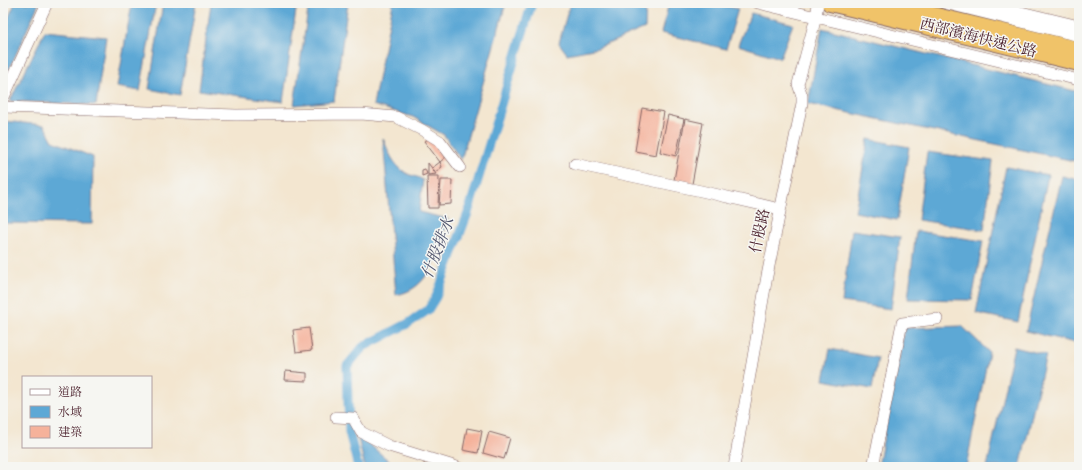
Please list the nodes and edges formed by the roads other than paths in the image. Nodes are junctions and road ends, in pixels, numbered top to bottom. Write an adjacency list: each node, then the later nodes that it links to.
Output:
1 (47, 3): 14 (street)
2 (758, 3): 8 (street)
3 (818, 3): 8 (street, 什股路)
4 (882, 3): 11 (highway, 西部濱海快速公路)
5 (944, 3): 10 (street)
6 (983, 3): 9 (street)
7 (834, 4): 12 (highway, 西部濱海快速公路)
8 (816, 17): 13 (street); 18 (street, 什股路)
9 (1079, 26)
10 (1079, 36)
11 (1079, 50)
12 (1079, 63)
13 (1079, 80)
14 (3, 99)
15 (3, 107): 17 (street)
16 (575, 164): 18 (street)
17 (460, 167)
18 (780, 209): 22 (street, 什股路)
19 (937, 319): 23 (street)
20 (336, 417): 21 (street)
21 (457, 467)
22 (734, 467)
23 (872, 467)

